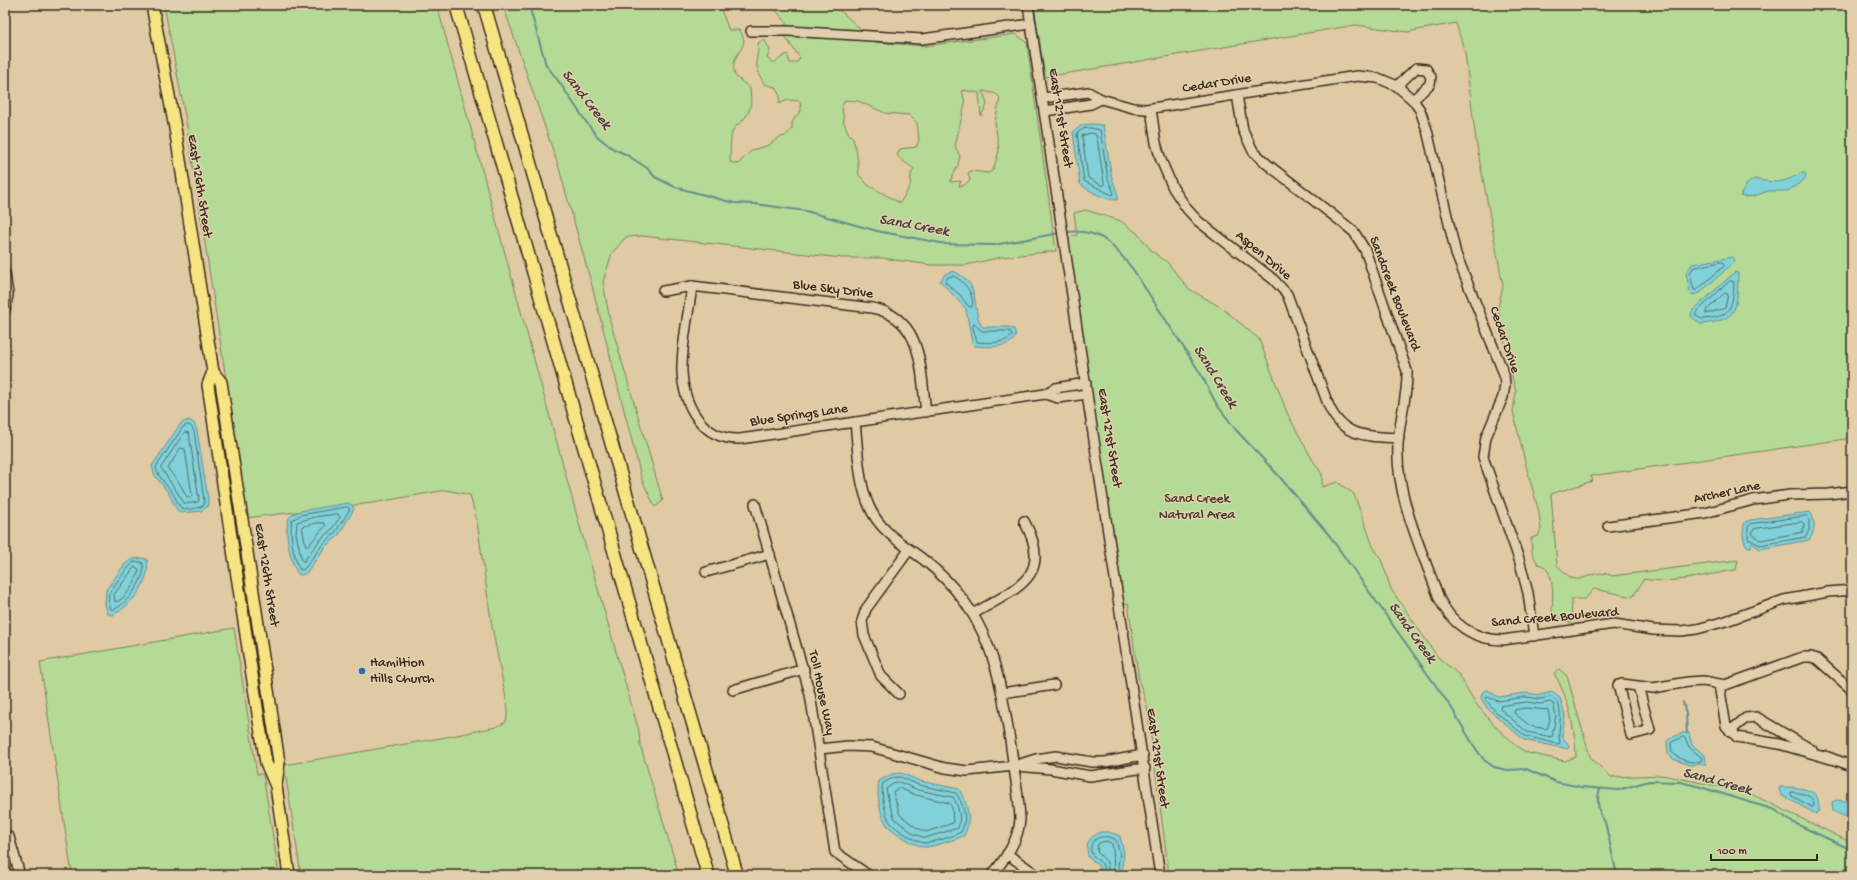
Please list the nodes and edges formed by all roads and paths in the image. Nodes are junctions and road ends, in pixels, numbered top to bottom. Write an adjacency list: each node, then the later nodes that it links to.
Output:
1 (152, 5): 52 (main road, East 126th Street)
2 (456, 5): 53 (highway)
3 (484, 5): 54 (highway)
4 (1028, 5): 5 (street, East 121st Street)
5 (1031, 24): 6 (street); 9 (street, East 121st Street)
6 (751, 31)
7 (1397, 86): 8 (street, Cedar Drive); 11 (street, Cedar Drive); 11 (street)
8 (1237, 95): 12 (street, Cedar Drive); 23 (street, Sandcreek Boulevard)
9 (1043, 98): 10 (street, Cedar Drive); 13 (street, East 121st Street)
10 (1101, 98): 12 (street, Cedar Drive); 13 (street)
11 (1413, 100): 33 (street, Cedar Drive)
12 (1151, 109): 23 (street, Aspen Drive)
13 (1045, 111): 18 (street, East 121st Street)
14 (5, 273): 17 (street)
15 (692, 286): 16 (street, Blue Sky Drive); 21 (street, Blue Sky Drive); 22 (street, Blue Springs Lane)
16 (663, 291)
17 (5, 310)
18 (1086, 383): 19 (street, Blue Springs Lane); 20 (street, East 121st Street)
19 (1045, 394): 20 (street, Blue Springs Lane); 21 (street, Blue Springs Lane)
20 (1088, 394): 44 (street, East 121st Street)
21 (926, 412): 22 (street, Blue Springs Lane)
22 (855, 422): 28 (street)
23 (1399, 438): 33 (street, Sand Creek Boulevard)
24 (1852, 491): 27 (street, Archer Lane)
25 (755, 504): 29 (street, Toll House Way)
26 (1024, 521): 32 (street)
27 (1608, 526)
28 (909, 550): 32 (street); 41 (street)
29 (770, 554): 30 (street); 34 (street, Toll House Way)
30 (706, 572)
31 (1852, 590): 33 (street, Sand Creek Boulevard)
32 (973, 614): 40 (street)
33 (1534, 636)
34 (804, 669): 38 (street); 43 (street, Toll House Way)
35 (1719, 684): 37 (street); 39 (street); 42 (street)
36 (1054, 685): 40 (street)
37 (1638, 686): 37 (street)
38 (734, 690)
39 (1852, 690)
40 (1002, 693): 46 (street)
41 (899, 694)
42 (1730, 731): 45 (street); 45 (street)
43 (819, 749): 46 (street); 55 (street, Toll House Way)
44 (1143, 755): 46 (street); 48 (street, East 121st Street)
45 (1830, 759): 47 (street)
46 (1014, 766): 48 (street); 50 (street)
47 (1852, 766)
48 (1145, 768): 58 (street, East 121st Street)
49 (9, 837): 51 (street)
50 (1007, 854): 56 (street); 57 (street)
51 (20, 875)
52 (289, 875)
53 (708, 875)
54 (737, 875)
55 (868, 875)
56 (992, 875)
57 (1037, 875)
58 (1160, 875)

